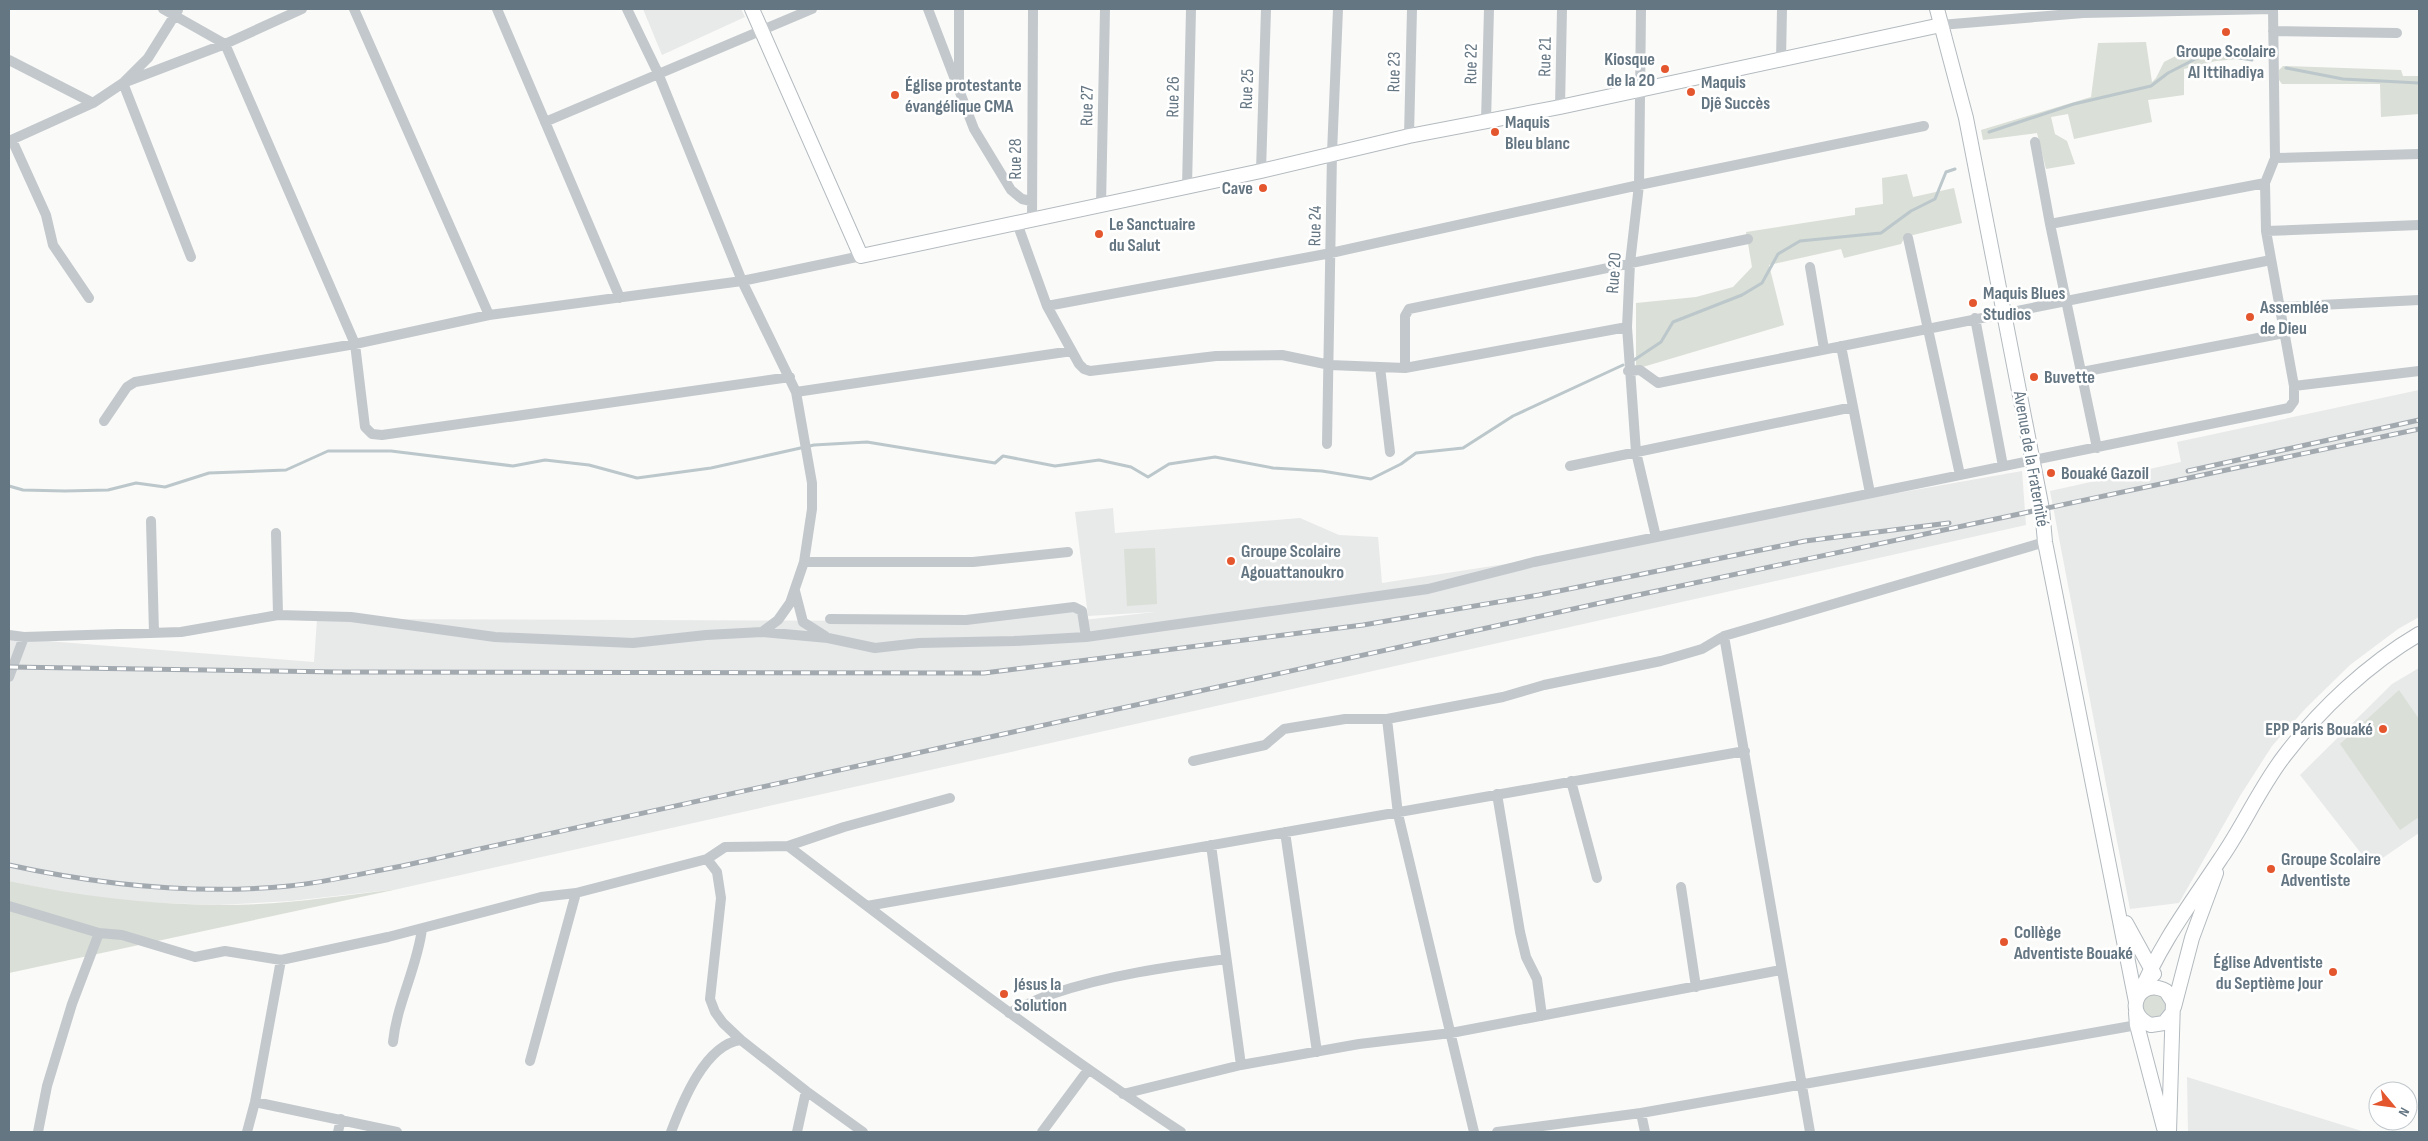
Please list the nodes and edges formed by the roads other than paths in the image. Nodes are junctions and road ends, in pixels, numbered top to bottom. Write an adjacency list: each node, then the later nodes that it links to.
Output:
1 (163, 9): 23 (street)
2 (302, 9): 24 (street)
3 (354, 9): 74 (street)
4 (497, 9): 39 (street)
5 (627, 9): 32 (street)
6 (752, 9): 26 (street)
7 (812, 9): 26 (street)
8 (928, 9): 34 (street)
9 (960, 9): 34 (street)
10 (1033, 9): 51 (street, Rue 28)
11 (1105, 9): 52 (street, Rue 27)
12 (1191, 9): 50 (street, Rue 26)
13 (1266, 9): 47 (street, Rue 25)
14 (1338, 9): 44 (street, Rue 24)
15 (1412, 9): 41 (street, Rue 23)
16 (1488, 9): 38 (street, Rue 22)
17 (1562, 9): 37 (street, Rue 21)
18 (1641, 9): 35 (street, Rue 20)
19 (1782, 9): 31 (street)
20 (1936, 9): 25 (street, Avenue de la Fraternité)
21 (2273, 9): 22 (street); 27 (street)
22 (2083, 11): 25 (street)
23 (178, 12): 29 (street); 33 (street)
24 (286, 12): 29 (street)
25 (1941, 25): 31 (street); 73 (street, Avenue de la Fraternité)
26 (761, 30): 32 (street); 61 (street)
27 (2274, 31): 28 (street); 46 (street)
28 (2397, 33)
29 (225, 44): 33 (street); 79 (street)
30 (9, 60): 36 (street)
31 (1780, 60): 35 (street)
32 (658, 73): 39 (street); 66 (street)
33 (123, 83): 36 (street); 62 (street)
34 (959, 89): 51 (street)
35 (1639, 90): 37 (street); 49 (street, Rue 20)
36 (93, 103): 42 (street)
37 (1560, 107): 38 (street)
38 (1486, 121): 41 (street)
39 (545, 122): 68 (street)
40 (1924, 126): 49 (street)
41 (1409, 136): 44 (street)
42 (10, 140): 67 (street)
43 (2035, 142): 55 (street)
44 (1332, 153): 47 (street); 60 (street, Rue 24)
45 (2419, 154): 46 (street)
46 (2275, 158): 48 (street)
47 (1261, 171): 50 (street)
48 (2265, 183): 55 (street); 57 (street)
49 (1639, 185): 60 (street); 64 (street, Rue 20)
50 (1187, 186): 52 (street)
51 (1031, 201): 53 (street, Rue 28)
52 (1101, 205): 53 (street)
53 (1032, 220): 54 (street)
54 (1017, 223): 61 (street); 71 (street)
55 (2050, 224): 69 (street)
56 (2419, 225): 57 (street)
57 (2266, 231): 63 (street)
58 (1908, 238): 77 (street)
59 (1748, 239): 64 (street)
60 (1331, 253): 71 (street); 83 (street, Rue 24)
61 (860, 256): 66 (street)
62 (191, 257)
63 (2271, 260): 69 (street); 72 (street)
64 (1630, 263): 76 (street, Rue 20); 85 (street)
65 (1810, 267): 81 (street)
66 (742, 281): 68 (street); 89 (street)
67 (89, 298)
68 (620, 298): 74 (street)
69 (2067, 299): 73 (street); 88 (street)
70 (2419, 300): 72 (street)
71 (1047, 306): 82 (street)
72 (2280, 306): 78 (street)
73 (2003, 312): 75 (street); 98 (street, Avenue de la Fraternité)
74 (489, 315): 79 (street)
75 (1975, 318): 77 (street); 100 (street)
76 (1627, 327): 85 (street); 86 (street, Rue 20)
77 (1928, 328): 80 (street); 101 (street)
78 (2284, 333): 88 (street); 90 (street)
79 (355, 344): 89 (street); 93 (street)
80 (1841, 346): 81 (street); 92 (street)
81 (1824, 349): 86 (street)
82 (1072, 351): 83 (street); 91 (street)
83 (1330, 365): 84 (street); 94 (street, Rue 24)
84 (1380, 366): 85 (street); 96 (street)
85 (1405, 368)
86 (1628, 371): 97 (street, Rue 20)
87 (2419, 371): 90 (street)
88 (2082, 372): 95 (street)
89 (790, 378): 91 (street)
90 (2294, 386): 95 (street)
91 (796, 392): 108 (street)
92 (1853, 407): 97 (street); 102 (street)
93 (104, 421)
94 (1327, 444)
95 (2097, 448): 98 (street)
96 (1390, 452)
97 (1636, 452): 99 (street); 105 (street, Rue 20)
98 (2032, 460): 100 (street); 106 (street, Avenue de la Fraternité)
99 (1570, 466)
100 (2004, 466): 101 (street)
101 (1960, 475): 102 (street)
102 (1870, 493): 105 (street)
103 (151, 521): 113 (street)
104 (276, 533): 110 (street)
105 (1656, 537): 118 (street)
106 (2045, 542): 116 (street); 138 (street, Avenue de la Fraternité)
107 (1068, 552): 108 (street)
108 (804, 562): 109 (street)
109 (794, 590): 112 (street); 119 (street)
110 (278, 615): 112 (street); 113 (street)
111 (830, 619): 118 (street)
112 (762, 632): 119 (street)
113 (154, 633): 117 (street)
114 (2419, 634): 131 (street)
115 (9, 635): 117 (street)
116 (1724, 636): 121 (street); 122 (street)
117 (24, 637): 120 (street)
118 (1086, 637): 119 (street)
119 (828, 638)
120 (9, 677)
121 (1387, 719): 123 (street); 127 (street)
122 (1745, 751): 124 (street); 144 (street)
123 (1193, 762)
124 (1571, 781): 125 (street); 133 (street)
125 (1497, 794): 127 (street); 150 (street)
126 (950, 798): 130 (street)
127 (1398, 814): 128 (street); 151 (street)
128 (1285, 832): 129 (street); 154 (street)
129 (1210, 845): 137 (street); 141 (street)
130 (788, 846): 132 (street); 137 (street)
131 (2222, 858): 143 (street); 148 (street)
132 (707, 859): 135 (street); 152 (street)
133 (1597, 878)
134 (1681, 887): 145 (street)
135 (576, 893): 139 (street); 155 (street)
136 (9, 906): 140 (street)
137 (867, 906): 149 (street)
138 (2119, 911): 143 (street, Avenue de la Fraternité); 147 (street, Avenue de la Fraternité)
139 (422, 929): 142 (street); 153 (street)
140 (98, 932): 142 (street); 164 (street)
141 (1226, 959): 149 (street); 156 (street)
142 (280, 960): 161 (street)
143 (2150, 968): 146 (street, Avenue de la Fraternité); 147 (street)
144 (1781, 970): 145 (street); 158 (street)
145 (1696, 987): 150 (street)
146 (2164, 989): 147 (street); 148 (street)
147 (2137, 1008): 148 (street); 158 (street); 177 (street, Avenue de la Fraternité)
148 (2173, 1011): 178 (street)
149 (1009, 1012): 157 (street)
150 (1542, 1016): 151 (street)
151 (1451, 1033): 154 (street); 173 (street)
152 (741, 1040): 159 (street); 168 (street)
153 (393, 1042)
154 (1318, 1052): 156 (street)
155 (530, 1061)
156 (1241, 1064): 160 (street)
157 (1088, 1070): 160 (street); 171 (street)
158 (1802, 1084): 162 (street); 176 (street)
159 (806, 1091): 169 (street); 170 (street)
160 (1123, 1094): 172 (street)
161 (255, 1102): 163 (street); 165 (street)
162 (1641, 1113): 174 (street); 175 (street)
163 (341, 1119): 166 (street); 167 (street)
164 (38, 1132)
165 (246, 1132)
166 (338, 1132)
167 (397, 1132)
168 (671, 1132)
169 (797, 1132)
170 (863, 1132)
171 (1042, 1132)
172 (1181, 1132)
173 (1474, 1132)
174 (1497, 1132)
175 (1645, 1132)
176 (1810, 1132)
177 (2165, 1132)
178 (2169, 1132)

